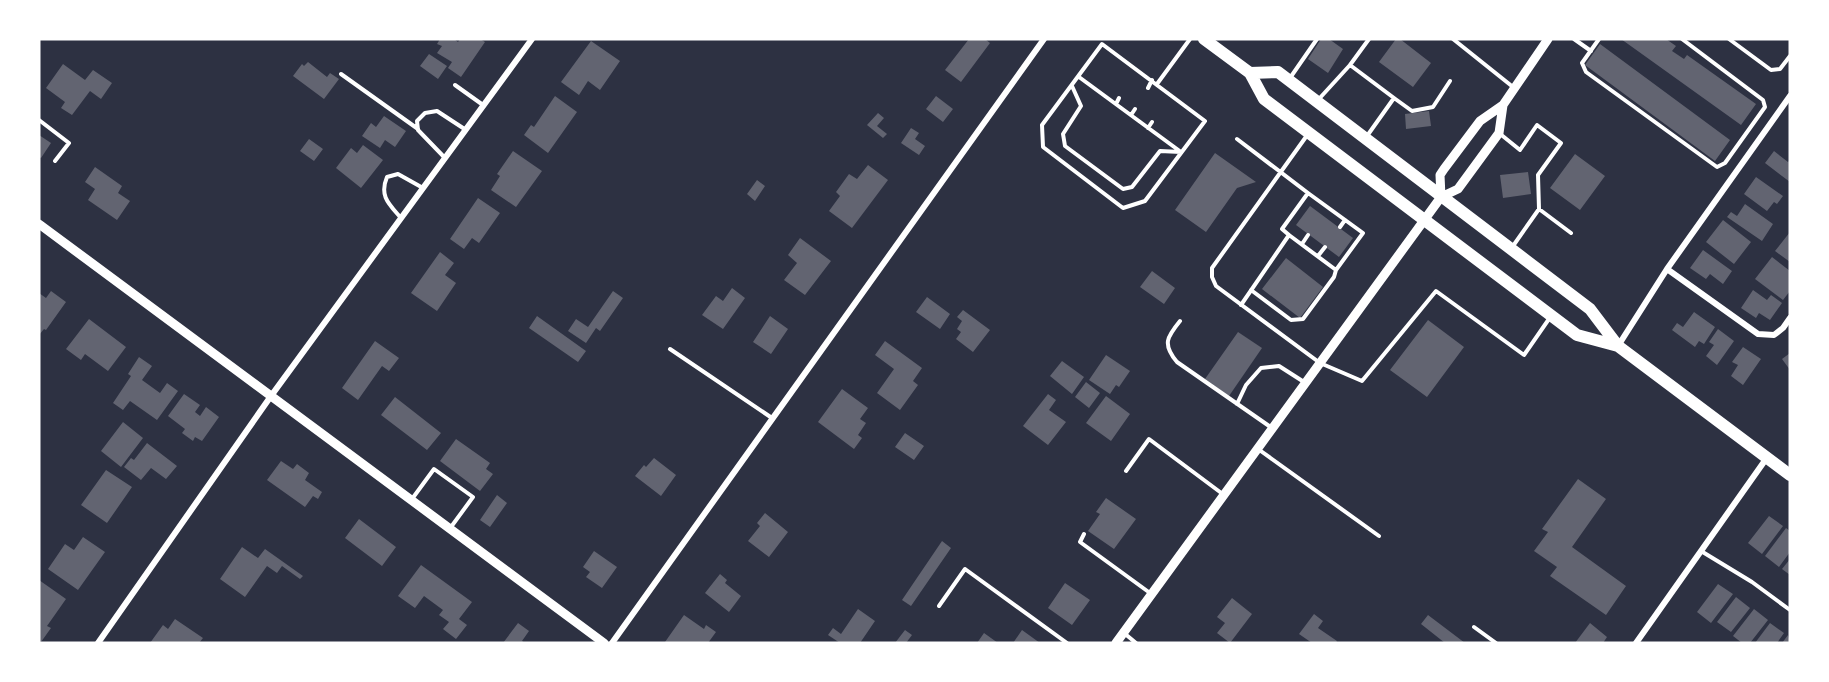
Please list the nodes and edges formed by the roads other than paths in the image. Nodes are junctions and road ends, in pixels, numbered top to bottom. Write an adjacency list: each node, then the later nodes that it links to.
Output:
1 (532, 39): 37 (street)
2 (1044, 39): 84 (street)
3 (1190, 39): 24 (lane)
4 (1204, 39): 18 (main road)
5 (1317, 39): 22 (lane)
6 (1369, 39): 15 (lane)
7 (1453, 39): 28 (lane)
8 (1548, 39): 28 (street)
9 (1574, 39): 13 (lane)
10 (1599, 39): 13 (lane)
11 (1682, 39): 13 (lane)
12 (1730, 39): 14 (lane)
13 (1591, 51)
14 (1790, 56)
15 (1350, 65): 32 (lane); 34 (lane)
16 (1135, 68): 19 (lane); 20 (lane); 21 (lane)
17 (341, 74): 43 (lane)
18 (1250, 74): 22 (main road); 45 (main road)
19 (1131, 76)
20 (1079, 77): 26 (lane); 35 (lane)
21 (1152, 80): 24 (lane); 27 (lane)
22 (1288, 80): 34 (main road)
23 (1450, 81): 32 (lane)
24 (1157, 84): 29 (lane)
25 (455, 85): 37 (lane)
26 (1072, 86): 49 (lane); 49 (lane)
27 (1148, 88)
28 (1514, 88): 36 (street)
29 (1171, 94): 33 (lane); 49 (lane)
30 (1790, 96): 71 (street)
31 (1119, 98): 35 (lane)
32 (1394, 98): 48 (lane)
33 (1166, 101)
34 (1317, 102): 48 (main road)
35 (1116, 104): 39 (lane)
36 (1503, 105): 46 (street); 55 (street)
37 (484, 106): 44 (street)
38 (1135, 110): 39 (lane)
39 (1131, 115): 42 (lane)
40 (39, 120): 51 (lane)
41 (1152, 122): 42 (lane)
42 (1148, 128): 49 (lane)
43 (418, 130): 44 (lane); 50 (lane)
44 (466, 130): 50 (street)
45 (1308, 133): 52 (lane); 61 (main road)
46 (1499, 133): 55 (street); 57 (lane)
47 (1237, 139): 52 (lane)
48 (1365, 139): 55 (main road)
49 (1182, 152)
50 (445, 158): 53 (street)
51 (55, 161)
52 (1280, 172): 54 (lane); 74 (lane)
53 (424, 188): 59 (street); 59 (lane)
54 (1308, 193): 56 (lane); 65 (lane)
55 (1441, 197): 61 (street); 69 (main road)
56 (1328, 207): 58 (lane); 60 (lane)
57 (1539, 209): 64 (lane); 69 (lane)
58 (1323, 214)
59 (402, 218): 82 (street)
60 (1345, 220): 63 (lane); 72 (lane)
61 (1425, 221): 75 (main road); 80 (street)
62 (39, 224): 82 (street)
63 (1340, 227)
64 (1571, 233)
65 (1290, 235): 67 (lane); 73 (lane)
66 (1308, 235): 67 (lane)
67 (1302, 244): 70 (lane)
68 (1325, 247): 70 (lane)
69 (1511, 249): 78 (main road)
70 (1318, 256): 72 (lane)
71 (1667, 269): 76 (street); 78 (street)
72 (1336, 270): 73 (lane)
73 (1251, 290): 74 (lane)
74 (1241, 305): 80 (lane)
75 (1551, 316): 78 (main road); 80 (lane)
76 (1790, 318)
77 (1180, 321): 83 (lane)
78 (1618, 346): 87 (main road)
79 (670, 349): 84 (lane)
80 (1320, 363): 81 (street)
81 (1305, 383): 83 (lane); 85 (street)
82 (272, 396): 91 (street); 101 (street)
83 (1237, 404): 85 (lane)
84 (773, 418): 103 (street)
85 (1273, 429): 86 (street)
86 (1258, 449): 90 (street); 94 (lane)
87 (1766, 459): 89 (main road); 95 (street)
88 (1126, 471): 90 (lane)
89 (1789, 472)
90 (1225, 496): 96 (street)
91 (412, 499): 92 (street); 92 (lane)
92 (450, 528): 102 (street)
93 (1084, 534): 96 (lane)
94 (1379, 536)
95 (1701, 552): 98 (lane); 108 (street)
96 (1151, 594): 100 (street)
97 (939, 606): 104 (lane)
98 (1790, 610)
99 (1474, 627): 107 (lane)
100 (1123, 633): 105 (street); 106 (lane)
101 (98, 643)
102 (604, 643)
103 (612, 643)
104 (1067, 643)
105 (1116, 643)
106 (1136, 643)
107 (1496, 643)
108 (1636, 643)

